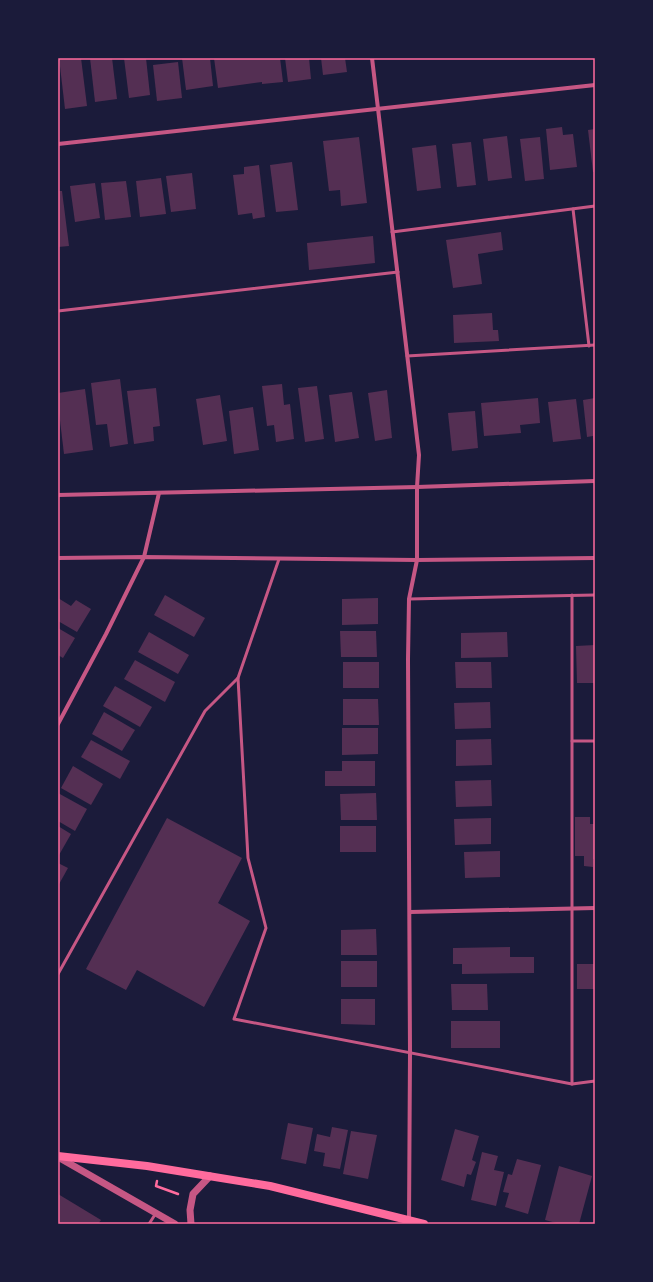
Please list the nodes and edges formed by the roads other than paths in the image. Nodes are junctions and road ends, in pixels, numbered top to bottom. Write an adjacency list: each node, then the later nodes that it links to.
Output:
1 (372, 58): 3 (street)
2 (595, 85): 3 (street)
3 (378, 109): 4 (street); 7 (street)
4 (58, 144)
5 (595, 206): 6 (lane)
6 (573, 209): 7 (lane); 10 (lane)
7 (392, 232): 8 (street)
8 (398, 272): 9 (lane); 12 (street)
9 (58, 311)
10 (589, 346): 11 (lane); 12 (lane)
11 (595, 346)
12 (407, 356): 14 (street)
13 (595, 481): 14 (street)
14 (416, 487): 15 (street); 21 (street)
15 (159, 493): 16 (street); 17 (street)
16 (58, 495)
17 (144, 557): 18 (street); 20 (street); 26 (street)
18 (58, 558)
19 (595, 558): 21 (street)
20 (279, 559): 21 (street); 25 (lane)
21 (417, 560): 24 (street)
22 (572, 595): 23 (lane); 24 (lane); 27 (lane)
23 (595, 595)
24 (409, 599): 31 (street)
25 (238, 678): 32 (lane); 33 (lane)
26 (58, 724)
27 (572, 741): 28 (lane); 29 (lane)
28 (595, 741)
29 (572, 908): 30 (street); 31 (street); 35 (lane)
30 (595, 908)
31 (410, 912): 33 (street)
32 (58, 974)
33 (410, 1053): 35 (lane); 39 (street)
34 (595, 1081): 35 (lane)
35 (572, 1084)
36 (58, 1156): 37 (main road); 38 (street)
37 (210, 1176): 39 (main road); 42 (street)
38 (156, 1213): 40 (lane); 41 (street)
39 (408, 1220): 43 (main road)
40 (149, 1224)
41 (175, 1224)
42 (191, 1224)
43 (424, 1224)

